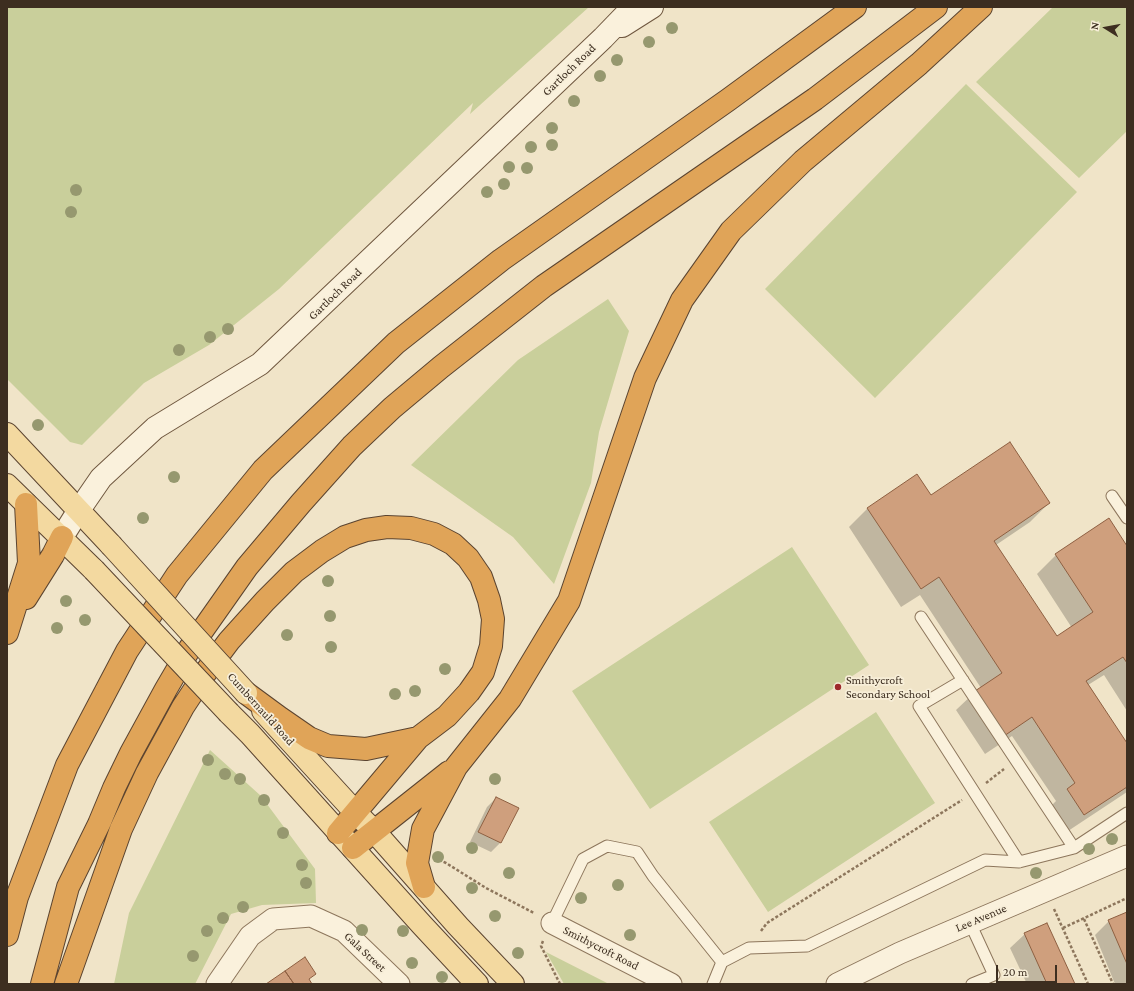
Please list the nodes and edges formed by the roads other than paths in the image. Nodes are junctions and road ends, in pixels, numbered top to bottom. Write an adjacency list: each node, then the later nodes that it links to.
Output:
1 (633, 7): 6 (main road, Gartloch Road)
2 (652, 7): 6 (main road, Gartloch Road)
3 (855, 7): 30 (highway)
4 (936, 7): 32 (highway)
5 (981, 7): 19 (highway)
6 (603, 38): 11 (main road, Gartloch Road)
7 (7, 434): 11 (main road, Cumbernauld Road)
8 (7, 484): 10 (main road)
9 (1112, 496): 12 (lane)
10 (26, 504): 13 (main road); 15 (highway)
11 (79, 510): 13 (main road, Gartloch Road); 17 (main road, Cumbernauld Road, bridge)
12 (1127, 518)
13 (62, 537): 15 (highway); 23 (main road, bridge)
14 (921, 617): 16 (lane)
15 (8, 628)
16 (963, 680): 24 (lane); 26 (lane)
17 (246, 692): 18 (highway); 20 (main road, Cumbernauld Road)
18 (418, 738): 20 (highway); 33 (highway)
19 (456, 767): 22 (highway); 27 (highway)
20 (356, 813): 22 (main road, Cumbernauld Road); 23 (highway)
21 (1127, 813): 24 (lane)
22 (374, 831): 23 (highway); 27 (main road, Cumbernauld Road)
23 (345, 841): 36 (main road)
24 (1074, 848): 26 (lane)
25 (1127, 856): 29 (street, Lee Avenue)
26 (1019, 862): 31 (lane)
27 (424, 886): 37 (main road, Cumbernauld Road)
28 (552, 923): 31 (lane); 38 (street, Smithycroft Road)
29 (970, 923): 40 (street, Lee Avenue); 41 (lane)
30 (7, 935)
31 (722, 962): 39 (lane)
32 (42, 984)
33 (66, 984)
34 (217, 984): 35 (street, Gala Street)
35 (398, 984)
36 (477, 984)
37 (513, 984)
38 (671, 984)
39 (713, 984)
40 (837, 984)
41 (972, 984)

